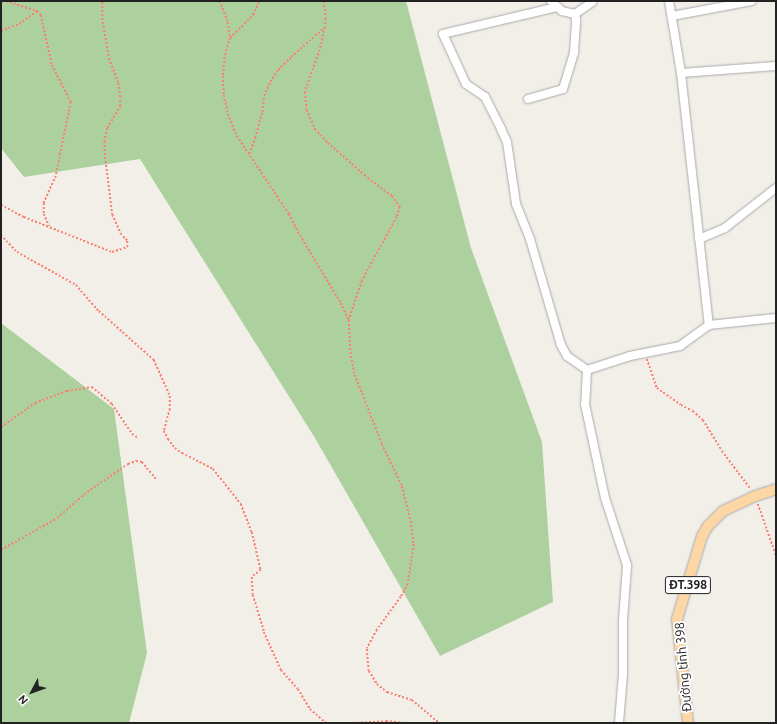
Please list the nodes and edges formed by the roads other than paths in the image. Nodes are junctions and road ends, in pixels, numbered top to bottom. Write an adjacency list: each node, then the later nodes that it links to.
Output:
1 (551, 1): 5 (street)
2 (669, 1): 7 (street)
3 (752, 1): 7 (street)
4 (592, 2): 6 (street)
5 (557, 7): 6 (street); 15 (street)
6 (575, 14): 10 (street)
7 (672, 16): 9 (street)
8 (776, 66): 9 (street)
9 (681, 73): 12 (street)
10 (528, 99)
11 (776, 188): 12 (street)
12 (699, 239): 14 (street)
13 (776, 318): 14 (street)
14 (708, 325): 15 (street)
15 (587, 370): 17 (street)
16 (776, 489): 18 (main road, Đường tỉnh 398 / ĐT.398)
17 (619, 723)
18 (688, 723)

